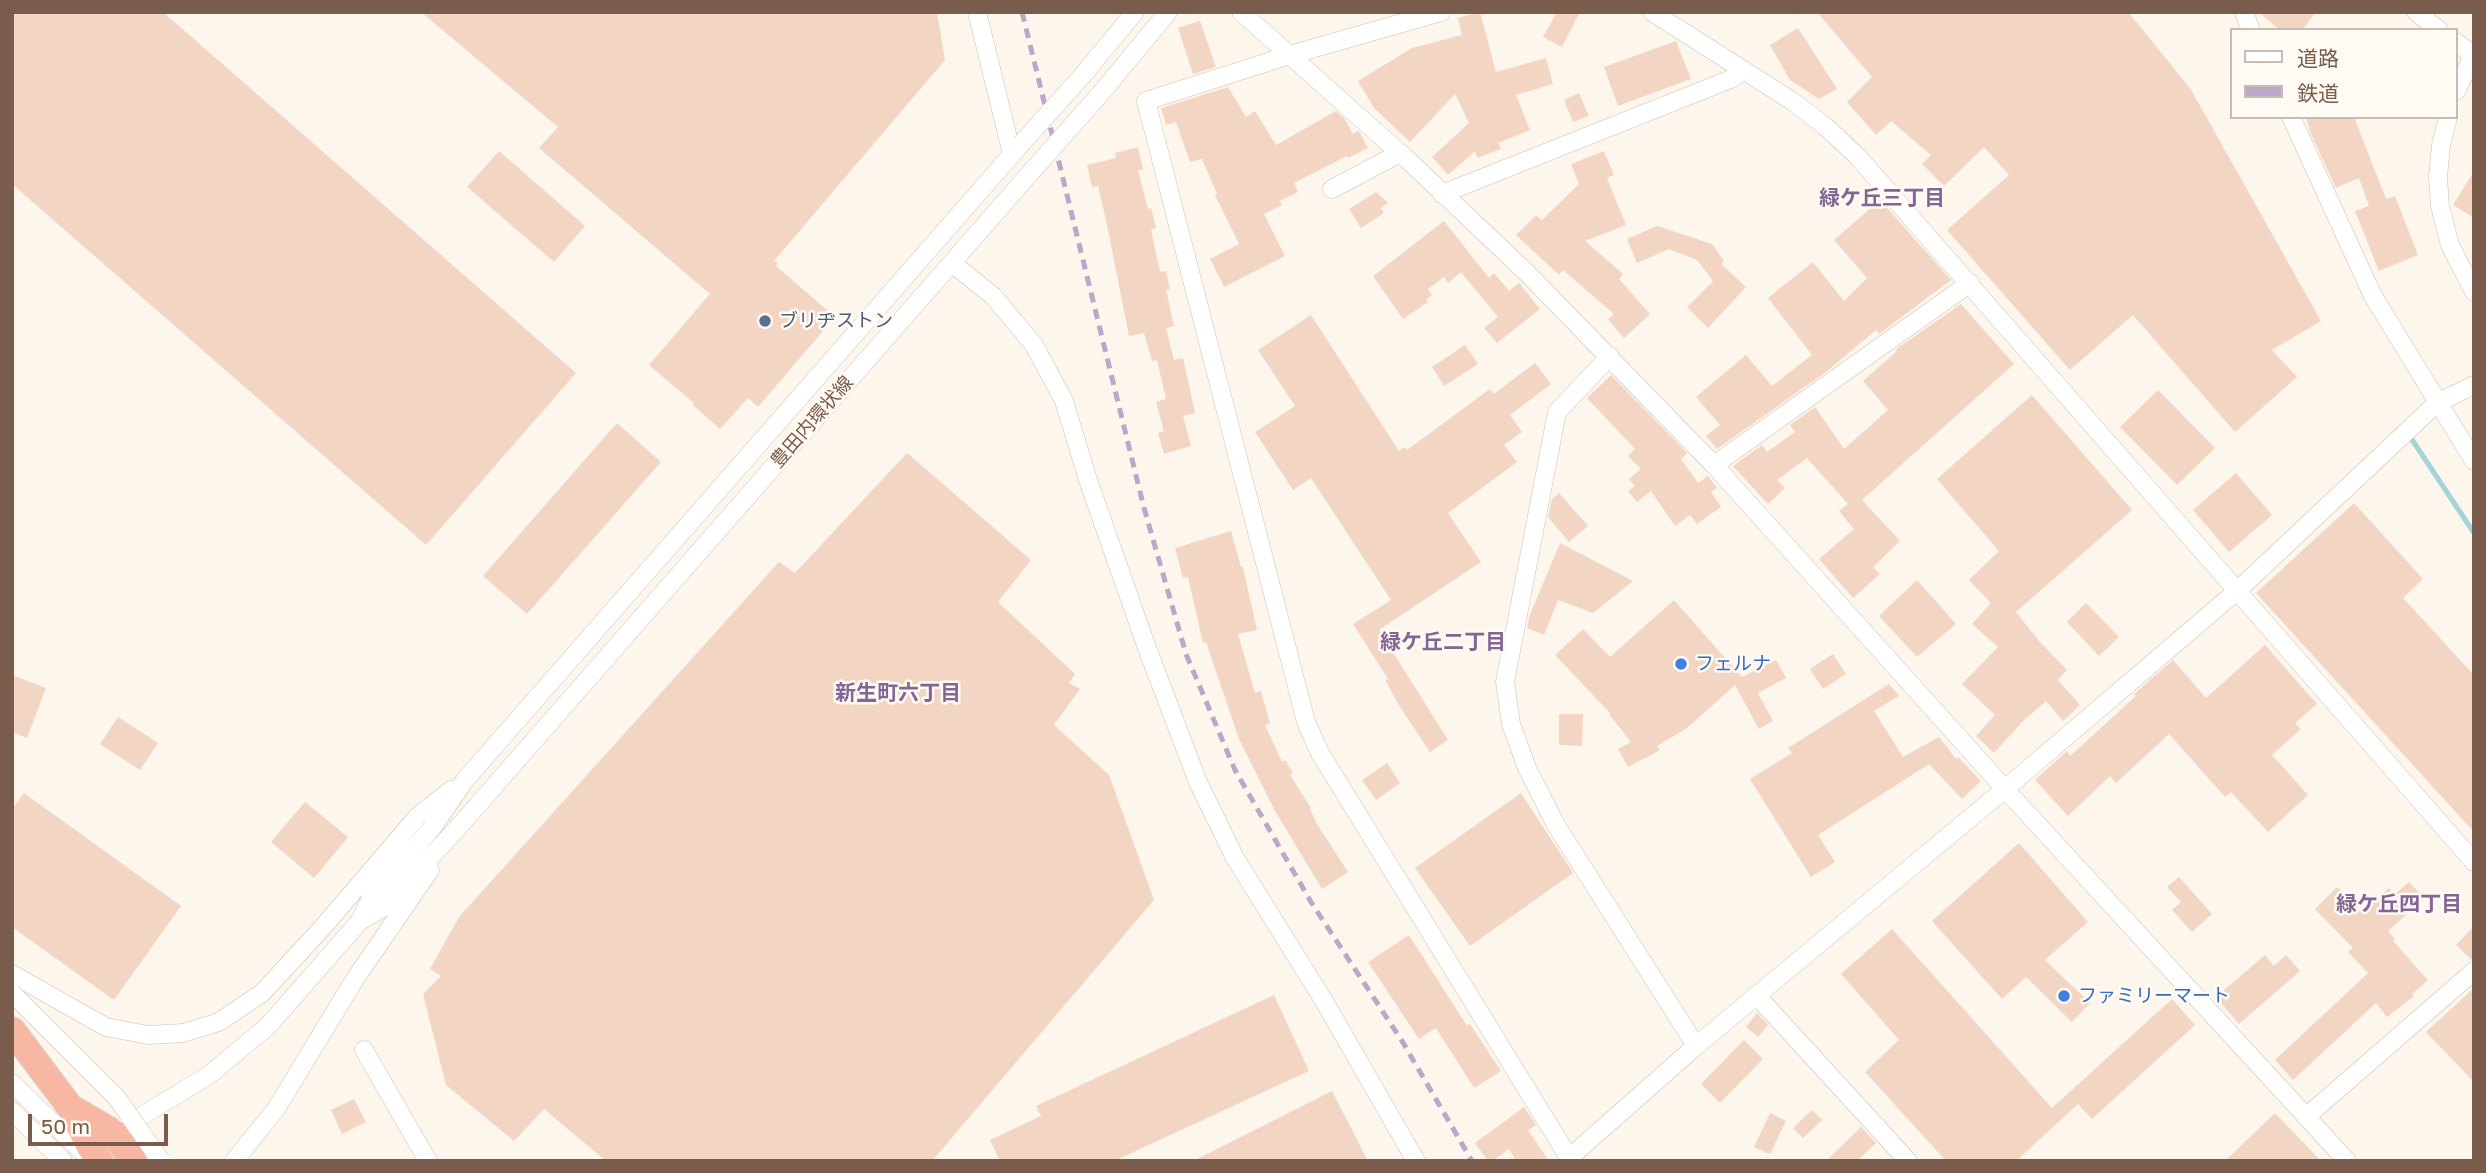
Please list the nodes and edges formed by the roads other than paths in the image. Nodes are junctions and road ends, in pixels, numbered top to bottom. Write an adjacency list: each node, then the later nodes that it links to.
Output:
1 (976, 12): 16 (street)
2 (1135, 12): 16 (street, 豊田内環状線, bridge)
3 (1168, 12): 20 (street, 豊田内環状線, bridge)
4 (1241, 12): 10 (street)
5 (1440, 12): 10 (street)
6 (1652, 12): 12 (street)
7 (2416, 12): 8 (street)
8 (2437, 28)
9 (2458, 43): 11 (street)
10 (1290, 55): 17 (street); 47 (street)
11 (2474, 55): 13 (street)
12 (1744, 70): 19 (street); 21 (street)
13 (2458, 88)
14 (2292, 119): 25 (street)
15 (2448, 119): 22 (street)
16 (1017, 149): 29 (street, 豊田内環状線)
17 (1400, 153): 18 (street); 19 (street)
18 (1332, 189)
19 (1442, 194): 23 (street)
20 (952, 263): 31 (street, 豊田内環状線); 53 (street)
21 (1970, 283): 27 (street); 28 (street)
22 (2474, 292)
23 (1610, 356): 27 (street); 39 (street)
24 (2474, 385): 25 (street)
25 (2437, 403): 26 (street); 28 (street)
26 (2474, 461)
27 (1714, 465): 30 (street)
28 (2238, 590): 30 (street); 32 (street)
29 (465, 780): 33 (street); 35 (street)
30 (2005, 789): 37 (street); 44 (street)
31 (455, 831): 33 (street); 51 (street)
32 (2474, 862)
33 (360, 921): 45 (street)
34 (2474, 971): 44 (street)
35 (12, 974)
36 (12, 993): 50 (street, bridge)
37 (1756, 995): 39 (street); 54 (street)
38 (12, 1030): 42 (highway)
39 (1696, 1046): 47 (street)
40 (364, 1050): 52 (street)
41 (12, 1083): 46 (street)
42 (70, 1107): 45 (highway); 46 (highway)
43 (12, 1111): 48 (street)
44 (2306, 1116): 55 (street)
45 (114, 1133): 46 (street); 49 (highway)
46 (94, 1156)
47 (1570, 1160)
48 (63, 1161)
49 (133, 1161)
50 (162, 1161)
51 (234, 1161)
52 (428, 1161)
53 (1416, 1161)
54 (1908, 1161)
55 (2347, 1161)

